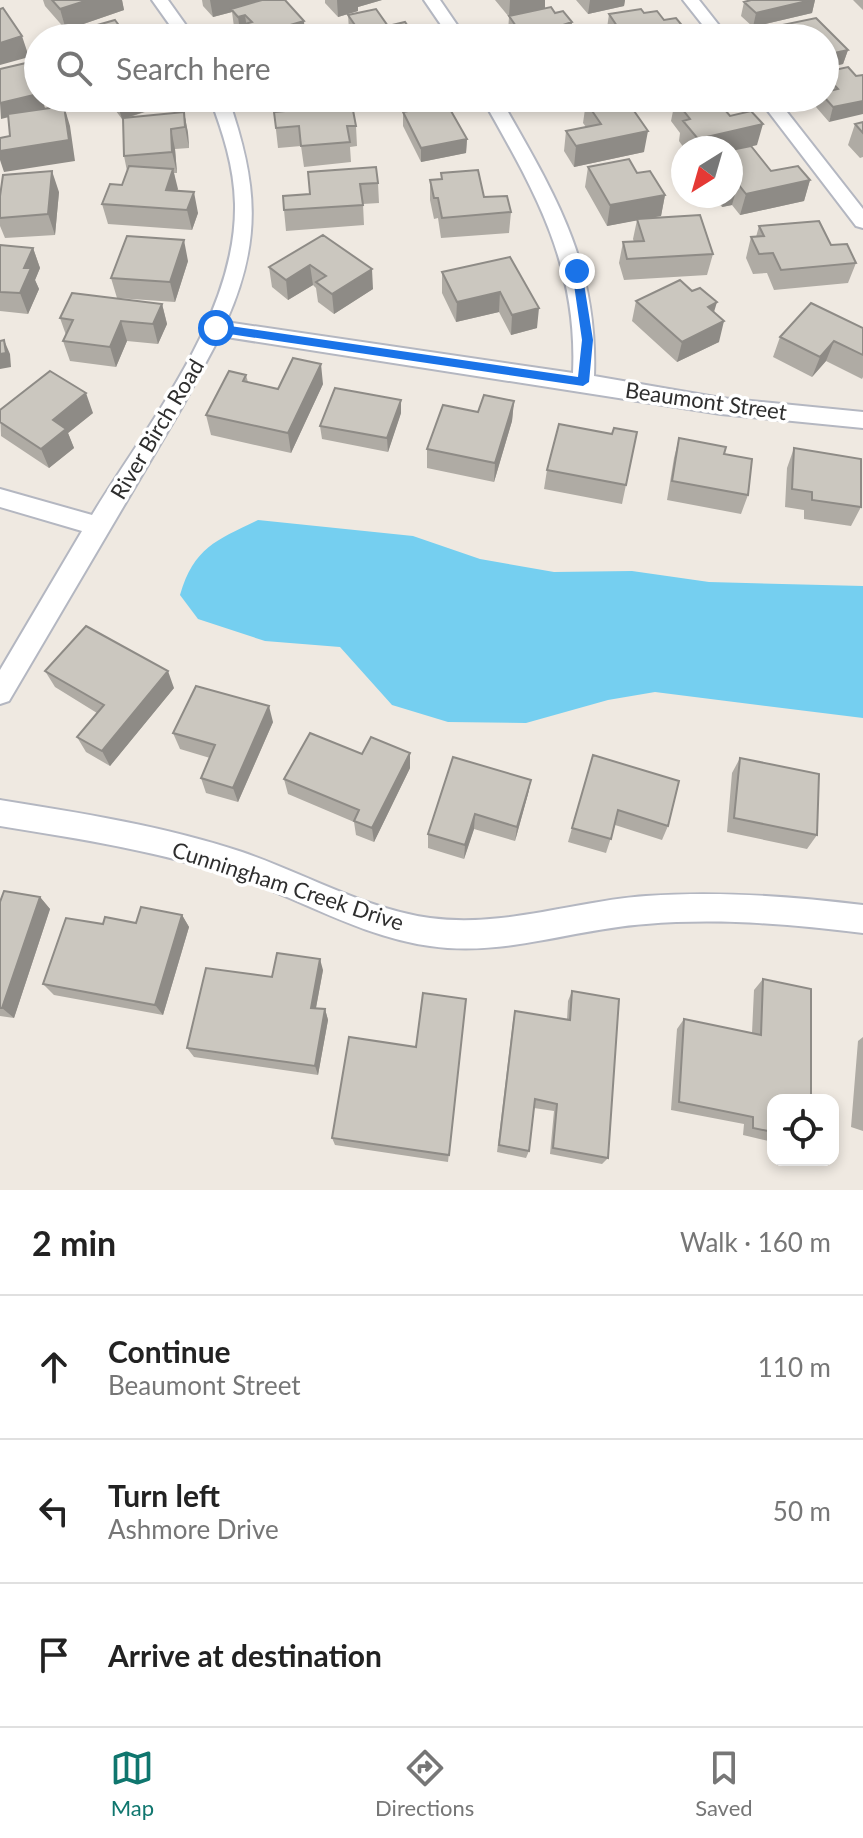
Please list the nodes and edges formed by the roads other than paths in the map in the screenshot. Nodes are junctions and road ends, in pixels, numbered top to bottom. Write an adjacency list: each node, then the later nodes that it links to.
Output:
1 (160, 0): 4 (street)
2 (432, 0): 5 (street)
3 (691, 0): 6 (street)
4 (177, 24)
5 (448, 24)
6 (710, 24)
7 (224, 112): 11 (street, River Birch Road)
8 (499, 112): 12 (street)
9 (778, 112): 10 (street)
10 (863, 222)
11 (216, 328): 12 (street, Beaumont Street); 15 (street, River Birch Road)
12 (583, 382): 13 (street, Beaumont Street)
13 (863, 420)
14 (0, 498): 15 (street)
15 (97, 526): 16 (street, River Birch Road)
16 (0, 693)
17 (0, 813): 18 (street, Cunningham Creek Drive)
18 (863, 919)

